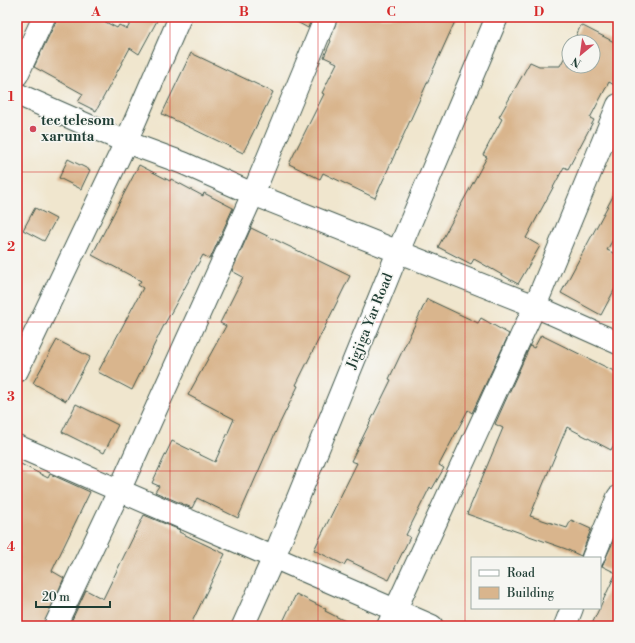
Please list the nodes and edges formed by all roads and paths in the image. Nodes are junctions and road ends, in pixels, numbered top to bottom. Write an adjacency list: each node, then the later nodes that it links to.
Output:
1 (44, 17): 5 (street)
2 (180, 17): 8 (street)
3 (326, 17): 9 (street)
4 (497, 17): 10 (street, Jigjiga Yar Road)
5 (17, 75)
6 (17, 94): 8 (street)
7 (618, 105): 11 (street)
8 (126, 142): 9 (street); 13 (street)
9 (253, 194): 10 (street); 15 (street)
10 (398, 252): 11 (street); 18 (street, Jigjiga Yar Road)
11 (535, 306): 12 (street); 20 (street)
12 (618, 343)
13 (17, 371)
14 (17, 446): 15 (street)
15 (119, 490): 18 (street); 21 (street)
16 (618, 497): 17 (street)
17 (593, 557)
18 (274, 558): 20 (street); 22 (street, Jigjiga Yar Road)
19 (572, 609): 24 (street)
20 (392, 619): 23 (street)
21 (55, 626)
22 (243, 626)
23 (432, 626)
24 (565, 626)

